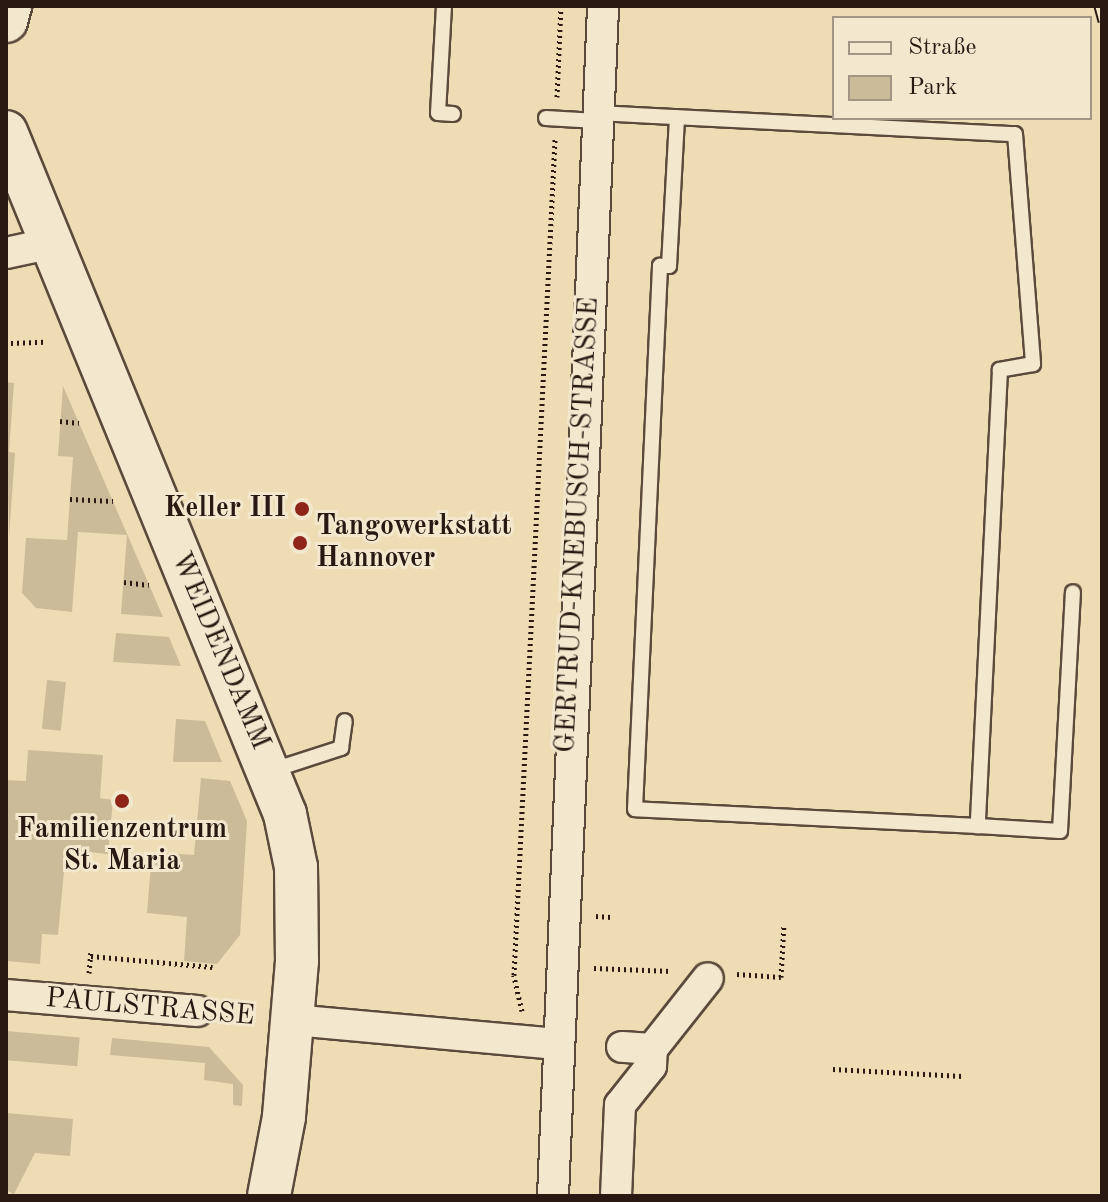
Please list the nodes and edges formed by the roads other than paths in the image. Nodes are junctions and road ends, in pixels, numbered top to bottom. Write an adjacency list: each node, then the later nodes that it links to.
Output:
1 (10, 6): 4 (main road)
2 (444, 6): 5 (lane)
3 (603, 6): 6 (street, GERTRUD-KNEBUSCH-STRASSE)
4 (6, 21)
5 (453, 114)
6 (598, 117): 7 (lane); 8 (lane); 20 (street, GERTRUD-KNEBUSCH-STRASSE)
7 (677, 117): 15 (lane); 15 (lane)
8 (551, 119)
9 (6, 132): 10 (main road, WEIDENDAMM)
10 (48, 244): 11 (street); 14 (main road, WEIDENDAMM)
11 (6, 253)
12 (1073, 592): 15 (lane)
13 (345, 721): 14 (lane)
14 (270, 771): 19 (main road, WEIDENDAMM)
15 (978, 826)
16 (708, 976): 22 (street)
17 (6, 995): 18 (street, PAULSTRASSE)
18 (197, 1011)
19 (293, 1020): 20 (street); 23 (main road, WEIDENDAMM)
20 (543, 1042): 24 (street, GERTRUD-KNEBUSCH-STRASSE)
21 (611, 1047): 22 (street)
22 (652, 1049): 25 (street)
23 (269, 1196)
24 (553, 1196)
25 (616, 1196)

